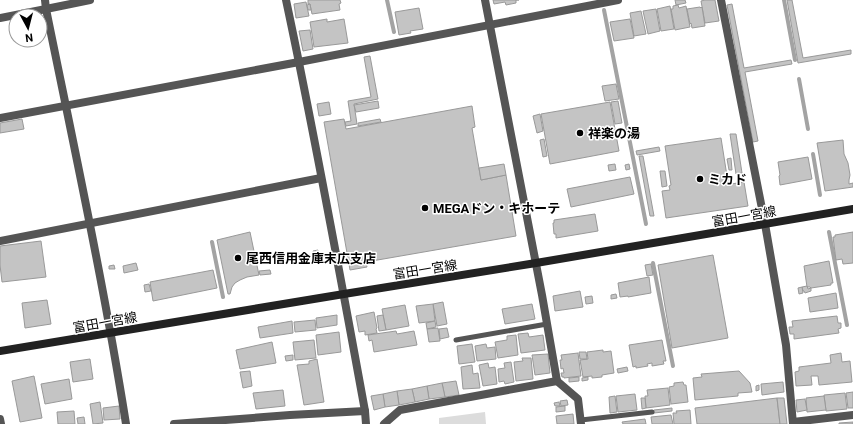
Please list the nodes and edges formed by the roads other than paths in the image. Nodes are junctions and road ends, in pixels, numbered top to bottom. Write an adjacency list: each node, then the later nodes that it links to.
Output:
1 (90, 0): 6 (street)
2 (286, 0): 9 (street)
3 (484, 0): 8 (street)
4 (618, 0): 8 (street)
5 (722, 0): 15 (street)
6 (48, 9)
7 (48, 19): 10 (street)
8 (489, 25): 9 (street); 17 (street)
9 (299, 62): 10 (street); 12 (street)
10 (66, 106): 11 (street); 14 (street)
11 (0, 118)
12 (321, 178): 14 (street); 18 (street)
13 (853, 208): 15 (main road, 富田一宮線)
14 (90, 223): 16 (street); 20 (street)
15 (766, 224): 17 (main road, 富田一宮線); 29 (street)
16 (0, 241)
17 (536, 263): 18 (main road, 富田一宮線); 19 (street)
18 (344, 294): 20 (main road, 富田一宮線); 24 (street)
19 (547, 324): 21 (lane); 23 (street)
20 (110, 333): 22 (main road, 富田一宮線); 31 (street)
21 (456, 340)
22 (0, 352)
23 (557, 381): 28 (street); 34 (street)
24 (365, 411): 32 (street); 33 (street)
25 (652, 412): 28 (lane)
26 (853, 415): 29 (street)
27 (0, 419): 30 (street)
28 (581, 422)
29 (793, 423)
30 (1, 424)
31 (126, 424)
32 (174, 424)
33 (366, 424)
34 (384, 424)

